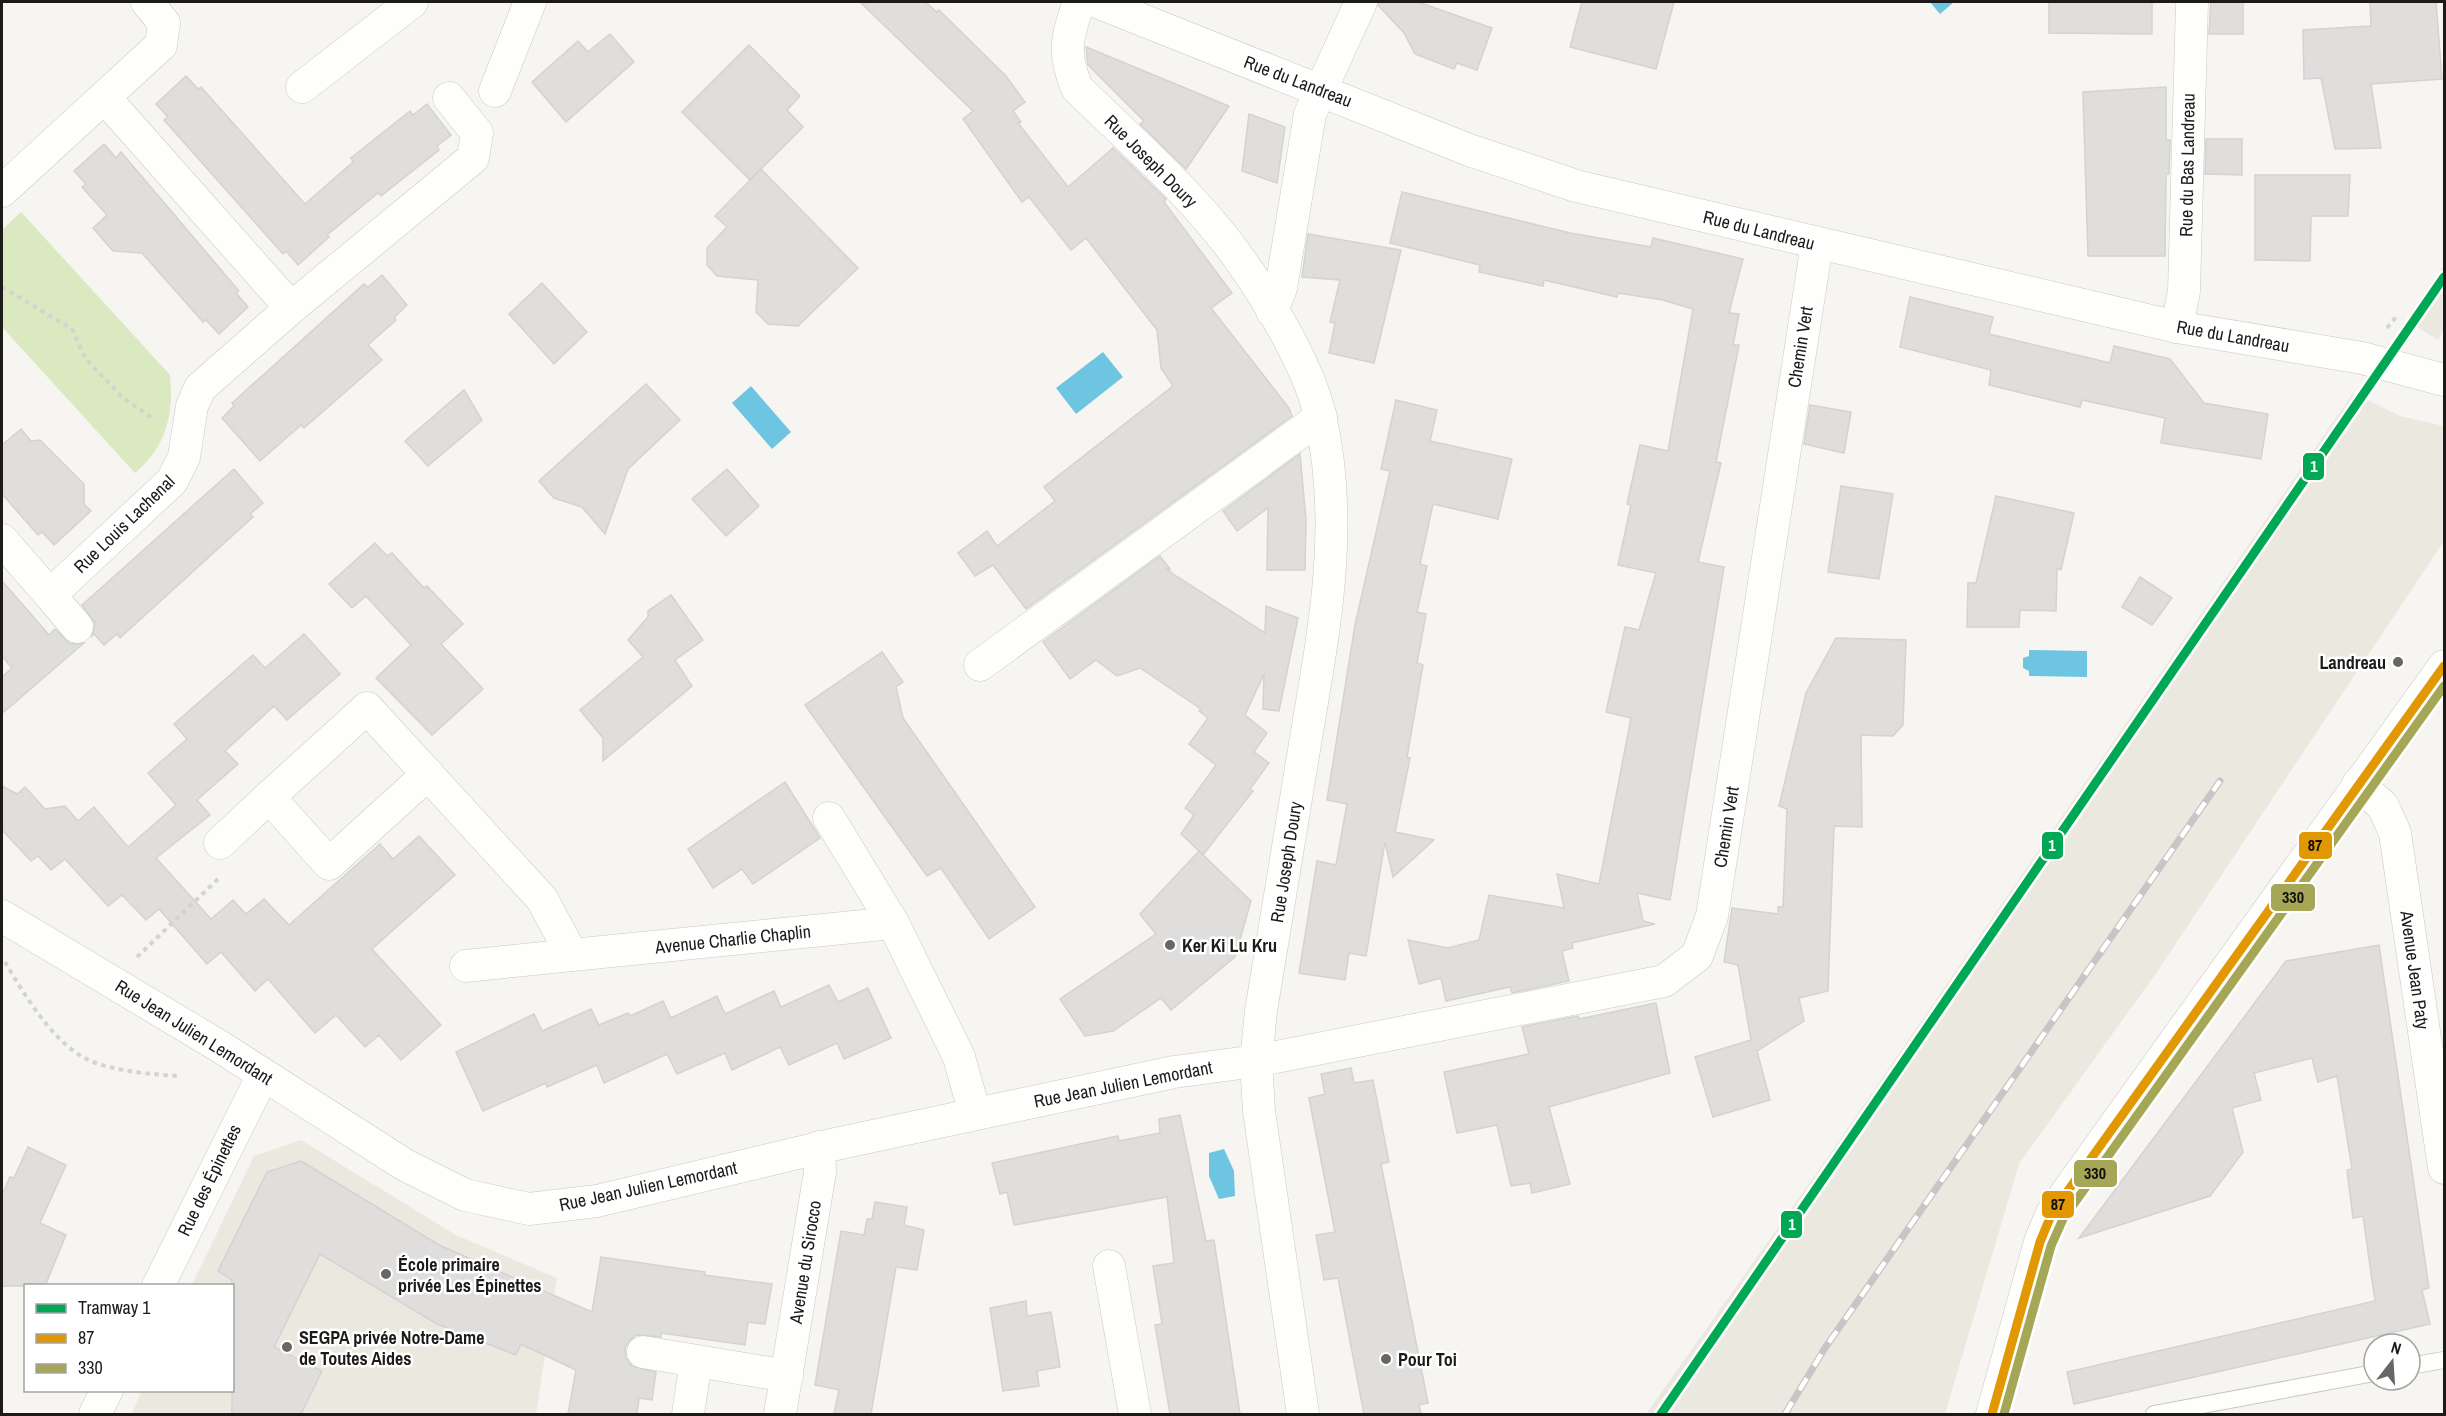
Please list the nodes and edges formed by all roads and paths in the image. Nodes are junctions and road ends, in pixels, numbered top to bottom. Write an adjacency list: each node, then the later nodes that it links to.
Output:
1 (147, 2): 11 (street)
2 (412, 2): 8 (street)
3 (530, 2): 10 (street)
4 (1079, 2): 17 (street, Rue Joseph Doury)
5 (1097, 2): 9 (street, Rue du Landreau)
6 (1361, 2): 9 (street)
7 (2192, 2): 18 (street, Rue du Bas Landreau)
8 (302, 87)
9 (1321, 90): 14 (street, Rue du Landreau); 17 (street)
10 (495, 91)
11 (105, 98): 13 (street); 16 (street)
12 (449, 98): 16 (street, Rue Louis Lachenal)
13 (2, 191)
14 (1817, 244): 18 (street, Rue du Landreau); 39 (street, Chemin Vert)
15 (2, 287): 21 (path)
16 (291, 308): 21 (street, Rue Louis Lachenal)
17 (1272, 311): 20 (street, Rue Joseph Doury)
18 (2177, 327): 19 (street, Rue du Landreau)
19 (2445, 380)
20 (1321, 417): 25 (street); 39 (street, Rue Joseph Doury)
21 (188, 436): 23 (street, Rue Louis Lachenal)
22 (2, 540): 23 (street)
23 (50, 595): 24 (street)
24 (76, 627)
25 (980, 664)
26 (2445, 666): 28 (street)
27 (428, 774): 29 (street); 29 (street); 36 (street)
28 (2358, 784): 44 (street, Avenue Jean Paty); 59 (street)
29 (269, 797): 31 (street)
30 (830, 818): 34 (street)
31 (220, 843)
32 (223, 874): 38 (path)
33 (2, 916): 38 (street, Rue Jean Julien Lemordant)
34 (893, 924): 36 (street, Avenue Charlie Chaplin); 42 (street)
35 (2, 956): 40 (path)
36 (572, 956): 37 (street, Avenue Charlie Chaplin)
37 (466, 966)
38 (117, 984): 41 (street, Rue Jean Julien Lemordant)
39 (1256, 1060): 42 (street, Rue Jean Julien Lemordant); 58 (street, Rue Joseph Doury)
40 (178, 1076)
41 (263, 1076): 43 (street, Rue Jean Julien Lemordant); 46 (street, Rue des Épinettes)
42 (975, 1114): 43 (street, Rue Jean Julien Lemordant)
43 (819, 1148): 52 (street, Avenue du Sirocco)
44 (2445, 1168)
45 (1109, 1266): 57 (street)
46 (159, 1284)
47 (643, 1352): 49 (street)
48 (2445, 1360): 50 (lane)
49 (696, 1361): 52 (street); 55 (street)
50 (2422, 1364)
51 (2362, 1375): 60 (lane)
52 (786, 1376): 56 (street, Avenue du Sirocco)
53 (106, 1392): 54 (street)
54 (95, 1414)
55 (688, 1414)
56 (780, 1414)
57 (1135, 1414)
58 (1303, 1414)
59 (1992, 1414)
60 (2154, 1414)

